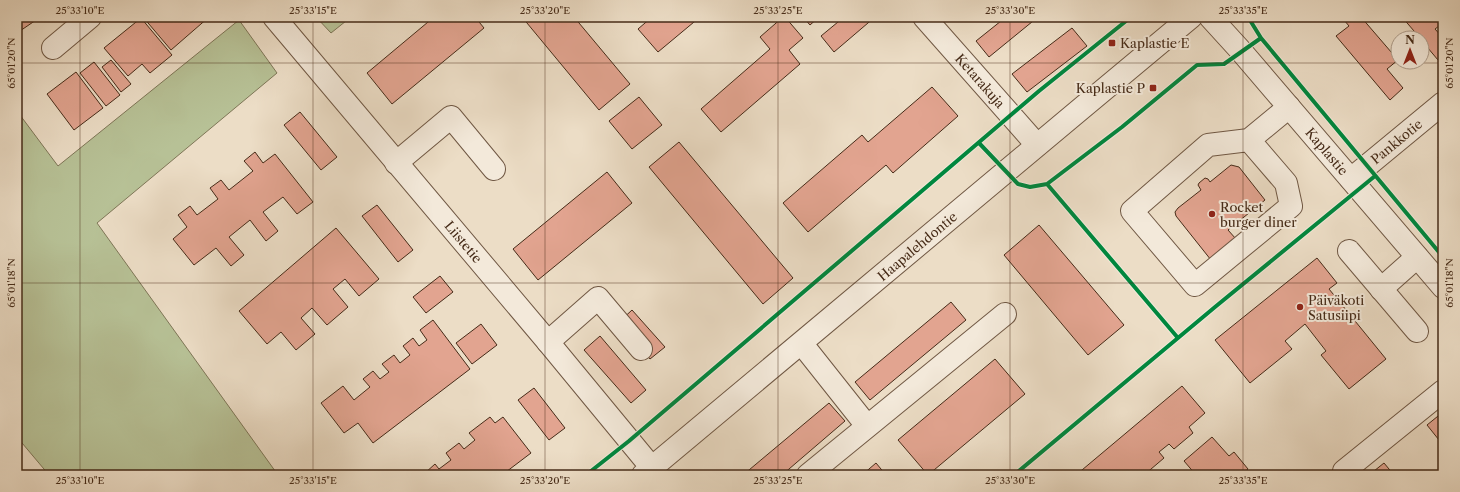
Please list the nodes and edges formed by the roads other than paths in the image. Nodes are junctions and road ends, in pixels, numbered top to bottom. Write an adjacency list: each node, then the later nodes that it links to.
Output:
1 (90, 17): 6 (street)
2 (274, 17): 11 (street, Liistetie)
3 (924, 17): 10 (street, Ketarakuja)
4 (1191, 17): 10 (street, Haapalehdontie)
5 (1210, 17): 8 (street, Kaplastie)
6 (53, 48)
7 (1443, 103): 13 (street, Pankkotie)
8 (1289, 107): 9 (street); 13 (street, Kaplastie)
9 (1250, 140): 9 (street)
10 (1037, 145): 21 (street, Haapalehdontie)
11 (396, 162): 12 (street); 20 (street, Liistetie)
12 (494, 169)
13 (1351, 179): 15 (street, Kaplastie)
14 (1349, 251): 17 (street)
15 (1417, 257): 16 (street, Kaplastie); 17 (street)
16 (1443, 287)
17 (1381, 289): 19 (street)
18 (1005, 314): 24 (street)
19 (1417, 331)
20 (548, 342): 22 (street); 25 (street, Liistetie)
21 (802, 344): 24 (street); 25 (street, Haapalehdontie)
22 (641, 349)
23 (1443, 391): 26 (street)
24 (868, 426): 27 (street)
25 (648, 471)
26 (1344, 471)
27 (808, 475)

